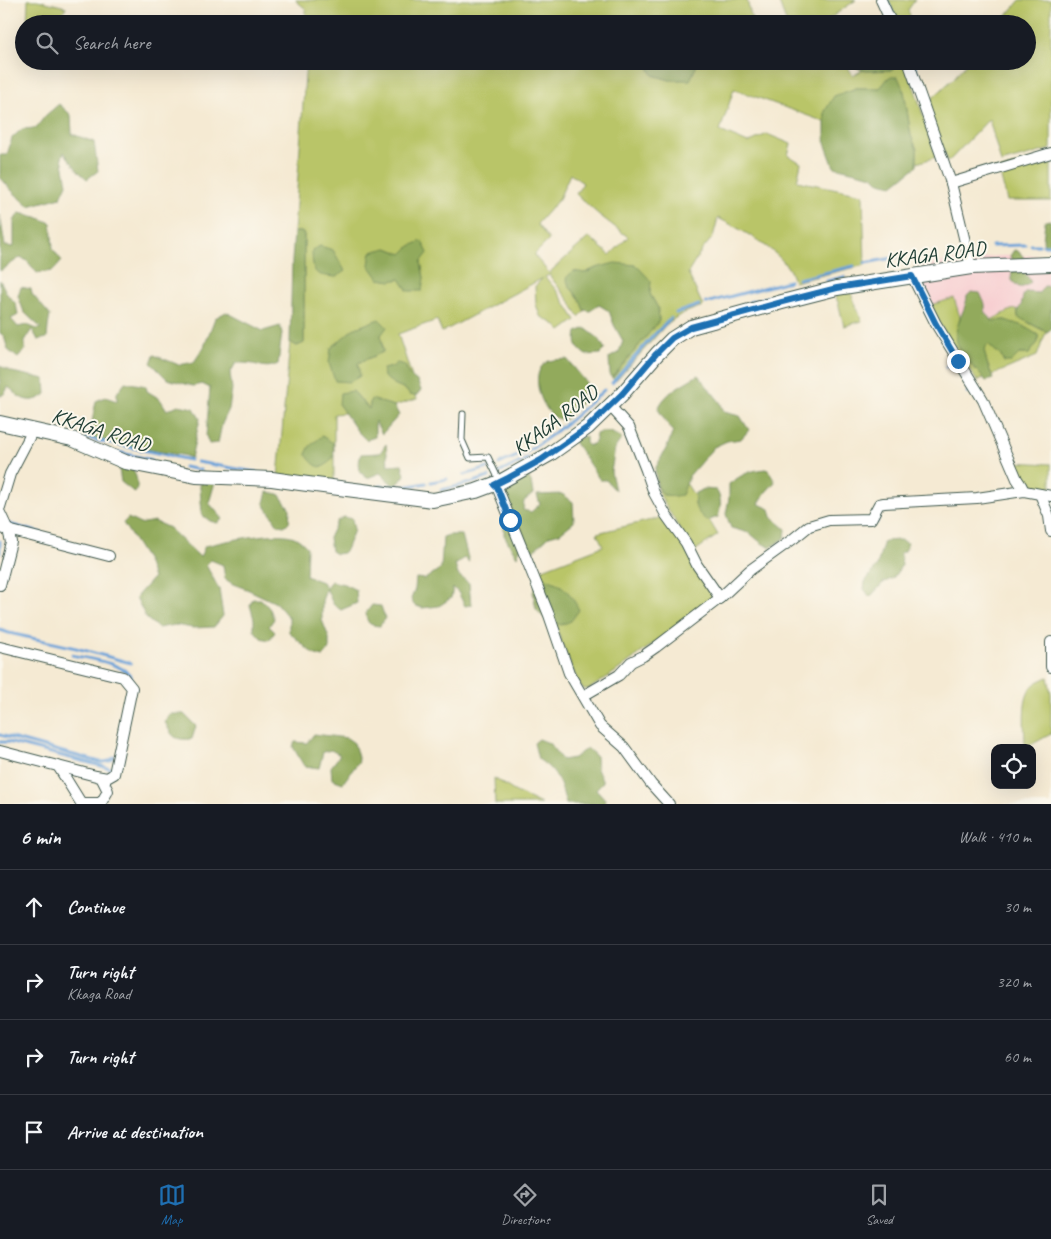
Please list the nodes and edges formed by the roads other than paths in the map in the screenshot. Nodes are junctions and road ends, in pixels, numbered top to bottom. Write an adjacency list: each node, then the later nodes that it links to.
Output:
1 (881, 0): 2 (street)
2 (888, 15)
3 (911, 70): 5 (street)
4 (1051, 153): 5 (street)
5 (951, 183): 7 (street)
6 (1051, 264): 7 (street, KKAGA ROAD)
7 (971, 267): 8 (street, KKAGA ROAD)
8 (912, 276): 9 (street, KKAGA ROAD); 14 (street)
9 (610, 406): 13 (street, KKAGA ROAD); 22 (street)
10 (463, 414): 13 (lane)
11 (0, 423): 12 (street, KKAGA ROAD)
12 (33, 430): 13 (street, KKAGA ROAD); 16 (street)
13 (497, 483): 26 (street)
14 (1024, 491): 15 (street); 22 (street)
15 (1048, 496): 19 (street)
16 (0, 507)
17 (0, 514): 18 (street)
18 (4, 529): 20 (street); 21 (street)
19 (1051, 531)
20 (109, 556)
21 (0, 585)
22 (720, 598): 26 (street)
23 (1051, 642): 25 (street)
24 (0, 647): 29 (street)
25 (1051, 667)
26 (583, 696): 30 (street)
27 (0, 751): 28 (street)
28 (58, 766): 29 (street); 29 (street)
29 (101, 777)
30 (668, 804)

